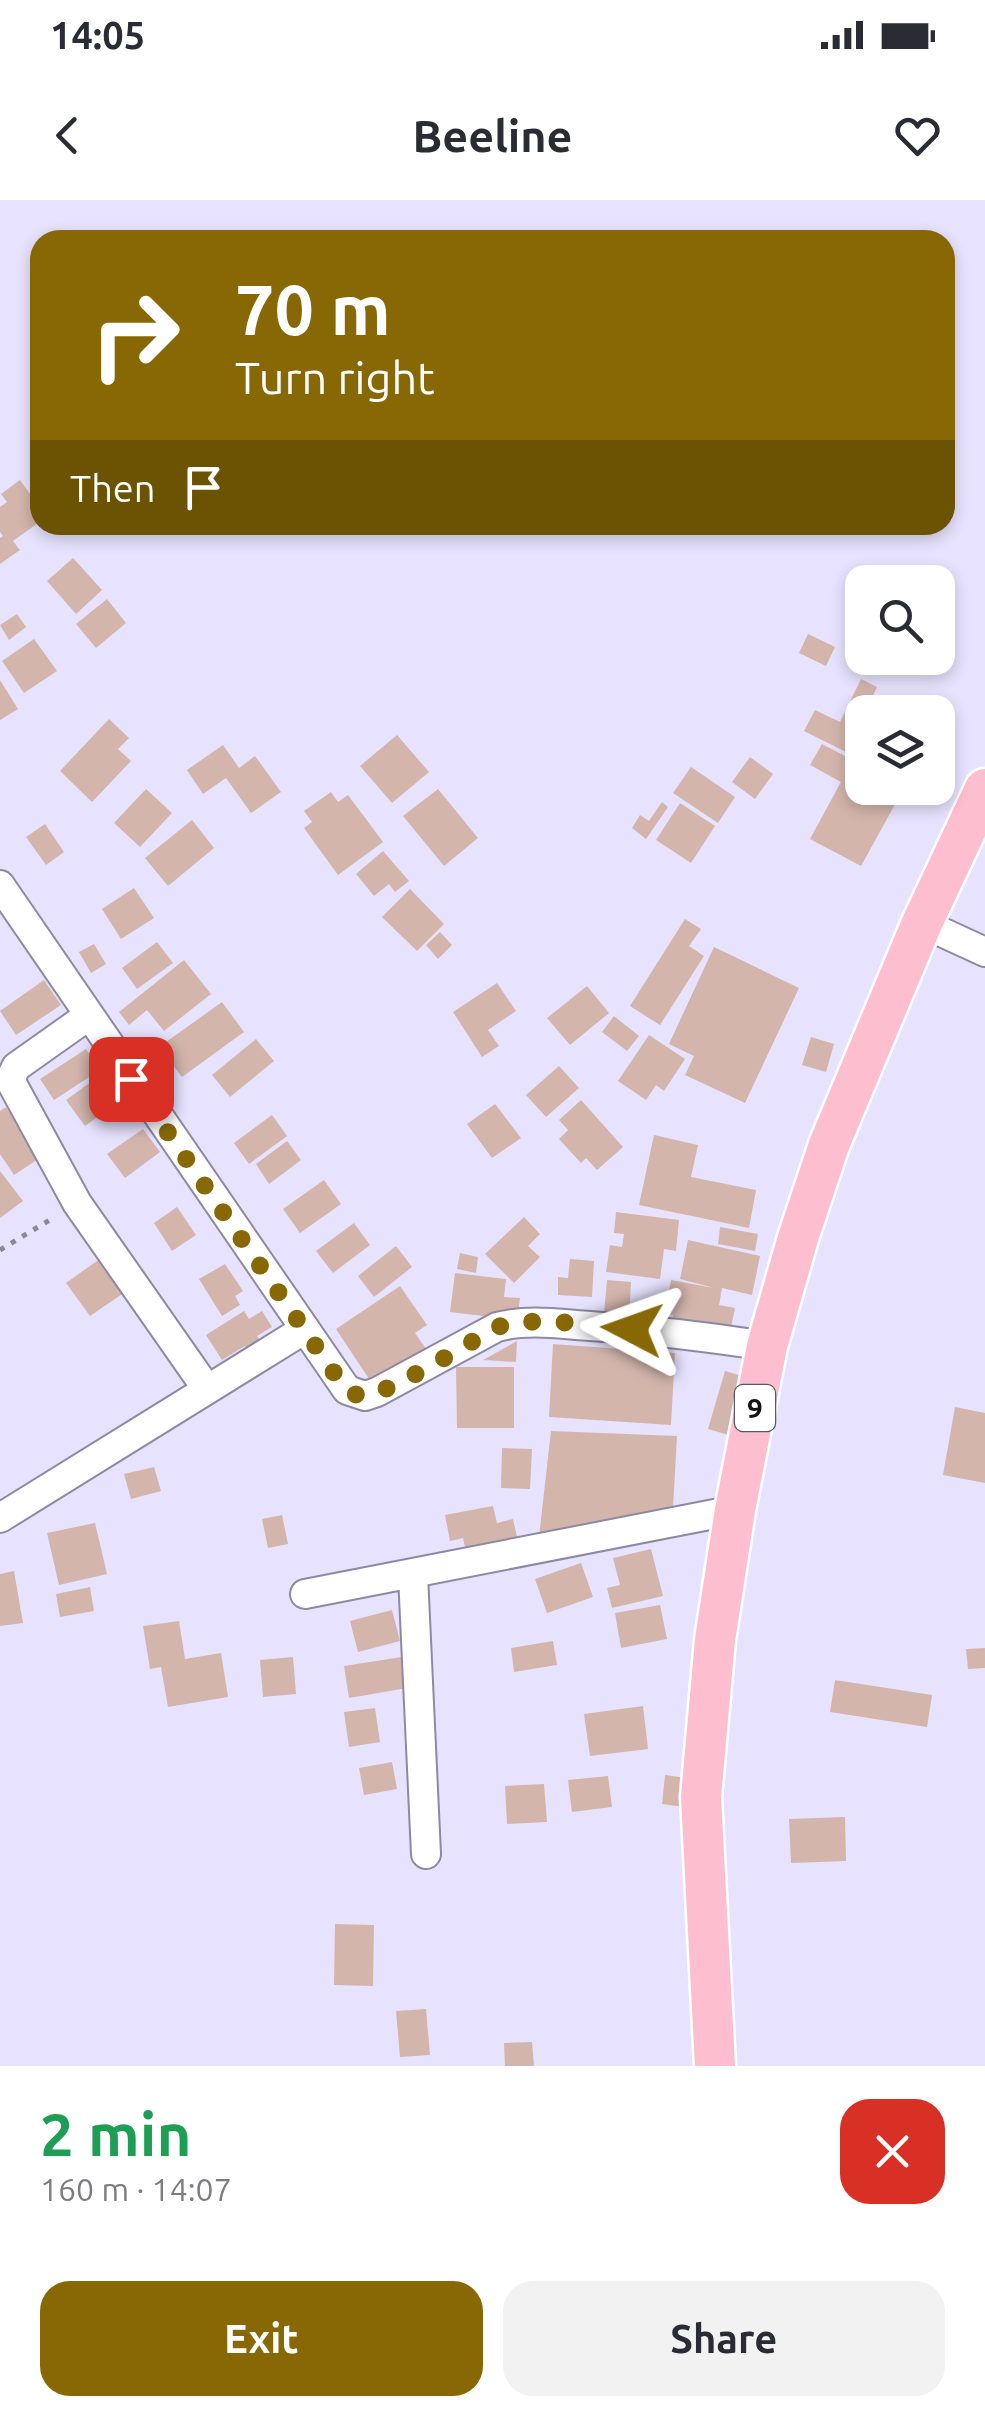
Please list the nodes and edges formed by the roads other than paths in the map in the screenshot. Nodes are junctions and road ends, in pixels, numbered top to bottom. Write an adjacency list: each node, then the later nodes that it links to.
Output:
1 (985, 789): 3 (highway, 9)
2 (0, 885): 5 (street)
3 (922, 923): 4 (street); 7 (highway, 9)
4 (985, 952)
5 (88, 1016): 6 (street); 8 (street)
6 (304, 1329): 7 (street); 8 (street)
7 (767, 1346): 9 (highway, 9)
8 (207, 1389): 10 (street)
9 (735, 1510): 11 (street); 14 (highway, 9)
10 (0, 1518)
11 (413, 1575): 12 (street); 13 (street)
12 (305, 1594)
13 (426, 1854)
14 (715, 2066)

